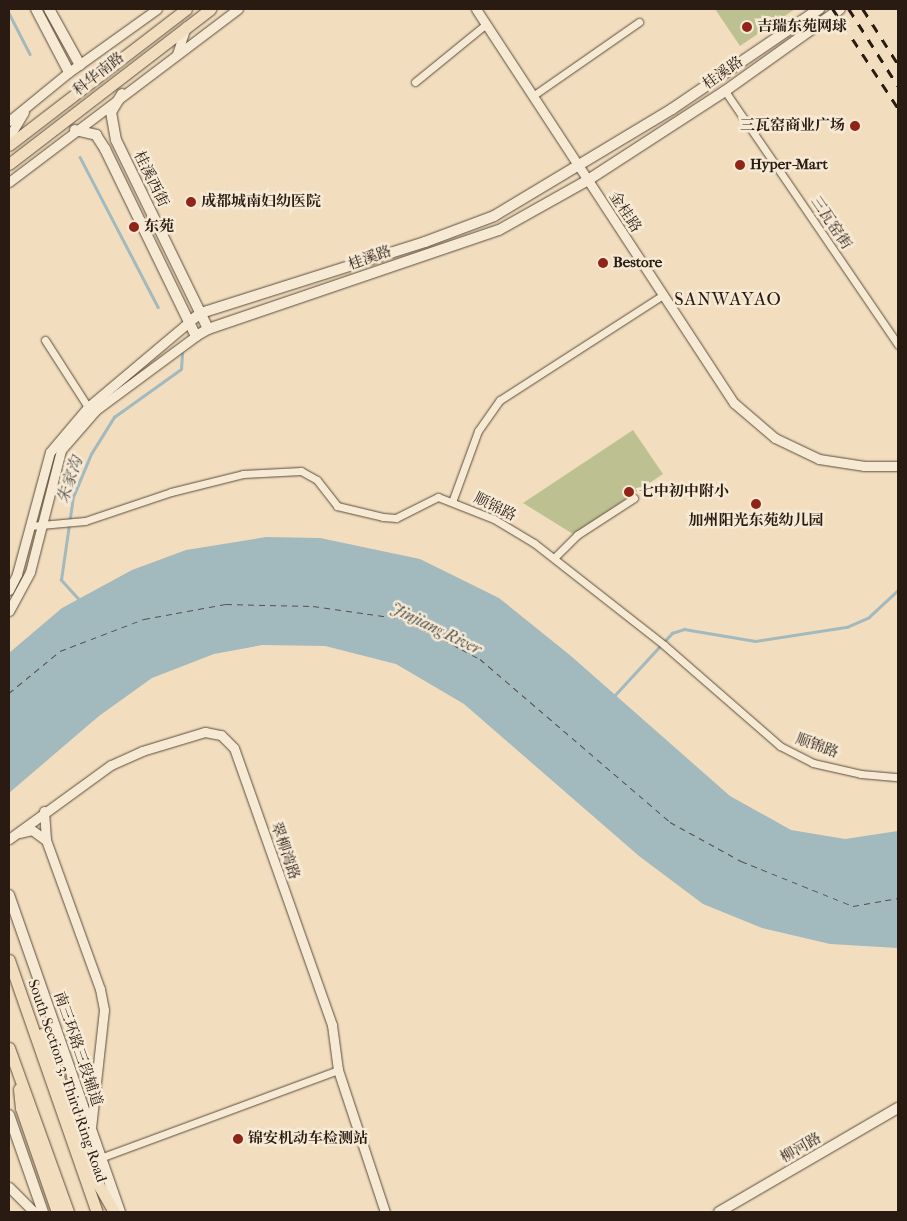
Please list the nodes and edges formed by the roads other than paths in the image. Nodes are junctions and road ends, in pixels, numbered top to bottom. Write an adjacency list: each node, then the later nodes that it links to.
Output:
1 (36, 9): 15 (main road)
2 (49, 9): 14 (main road)
3 (157, 9): 14 (street)
4 (186, 9): 24 (highway, 科华南路)
5 (210, 9): 12 (highway, 科华南路)
6 (238, 9): 13 (street)
7 (476, 9): 11 (street, 金桂路)
8 (819, 9): 28 (main road, 桂溪路)
9 (840, 9): 17 (main road, 桂溪路)
10 (639, 22): 19 (street)
11 (486, 24): 16 (street); 19 (street, 金桂路)
12 (186, 25): 13 (street); 26 (highway, 科华南路)
13 (176, 54): 18 (street)
14 (80, 65): 15 (street)
15 (68, 72): 20 (street)
16 (415, 82)
17 (725, 91): 29 (main road, 桂溪路); 36 (street, 三瓦窑街)
18 (122, 94): 22 (street); 32 (main road, 桂溪西街)
19 (534, 95): 28 (street, 金桂路)
20 (26, 107): 21 (street); 23 (street)
21 (9, 121)
22 (75, 130): 25 (street); 33 (main road, 桂溪西街)
23 (9, 137)
24 (9, 145)
25 (43, 155): 26 (street); 30 (street)
26 (19, 156): 27 (highway, 科华南路)
27 (9, 164)
28 (580, 167): 29 (street, 金桂路); 32 (main road, 桂溪路)
29 (588, 180): 31 (street, 金桂路); 34 (main road, 桂溪路)
30 (9, 182)
31 (663, 295): 39 (street, 金桂路); 41 (street)
32 (202, 313): 33 (main road, 桂溪路); 34 (main road, 桂溪西街)
33 (189, 322): 35 (main road, 桂溪西街); 38 (street, 桂溪路)
34 (208, 329): 35 (main road, 桂溪路)
35 (196, 336): 42 (street, 桂溪路)
36 (897, 339)
37 (45, 340): 38 (street)
38 (88, 408): 42 (street, 桂溪路)
39 (898, 466)
40 (634, 498): 43 (street)
41 (452, 502): 42 (street, 顺锦路); 43 (street, 顺锦路)
42 (35, 527): 44 (street, 桂溪路); 45 (street, 桂溪路)
43 (554, 558): 46 (street, 顺锦路)
44 (9, 590)
45 (9, 611)
46 (898, 777)
47 (44, 811): 48 (street, 翠柳湾路); 50 (street); 55 (street, 翠柳湾路)
48 (17, 833): 49 (street, 翠柳湾路); 50 (street)
49 (9, 839)
50 (46, 840): 59 (street)
51 (9, 895): 59 (main road, 南三环路三段辅道)
52 (9, 960): 53 (highway, South Section 3, Third Ring Road)
53 (18, 985): 66 (highway, South Section 3, Third Ring Road); 67 (highway)
54 (9, 1048): 56 (highway)
55 (338, 1070): 60 (street); 69 (street, 翠柳湾路)
56 (18, 1075): 64 (highway); 65 (highway)
57 (898, 1108): 70 (main road, 柳河路)
58 (9, 1115): 63 (main road)
59 (91, 1133): 60 (main road, 南三环路三段辅道)
60 (100, 1158): 68 (main road, 南三环路三段辅道)
61 (9, 1187): 62 (street)
62 (34, 1212)
63 (43, 1212)
64 (57, 1212)
65 (68, 1212)
66 (97, 1212)
67 (114, 1212)
68 (120, 1212)
69 (385, 1212)
70 (721, 1212)

